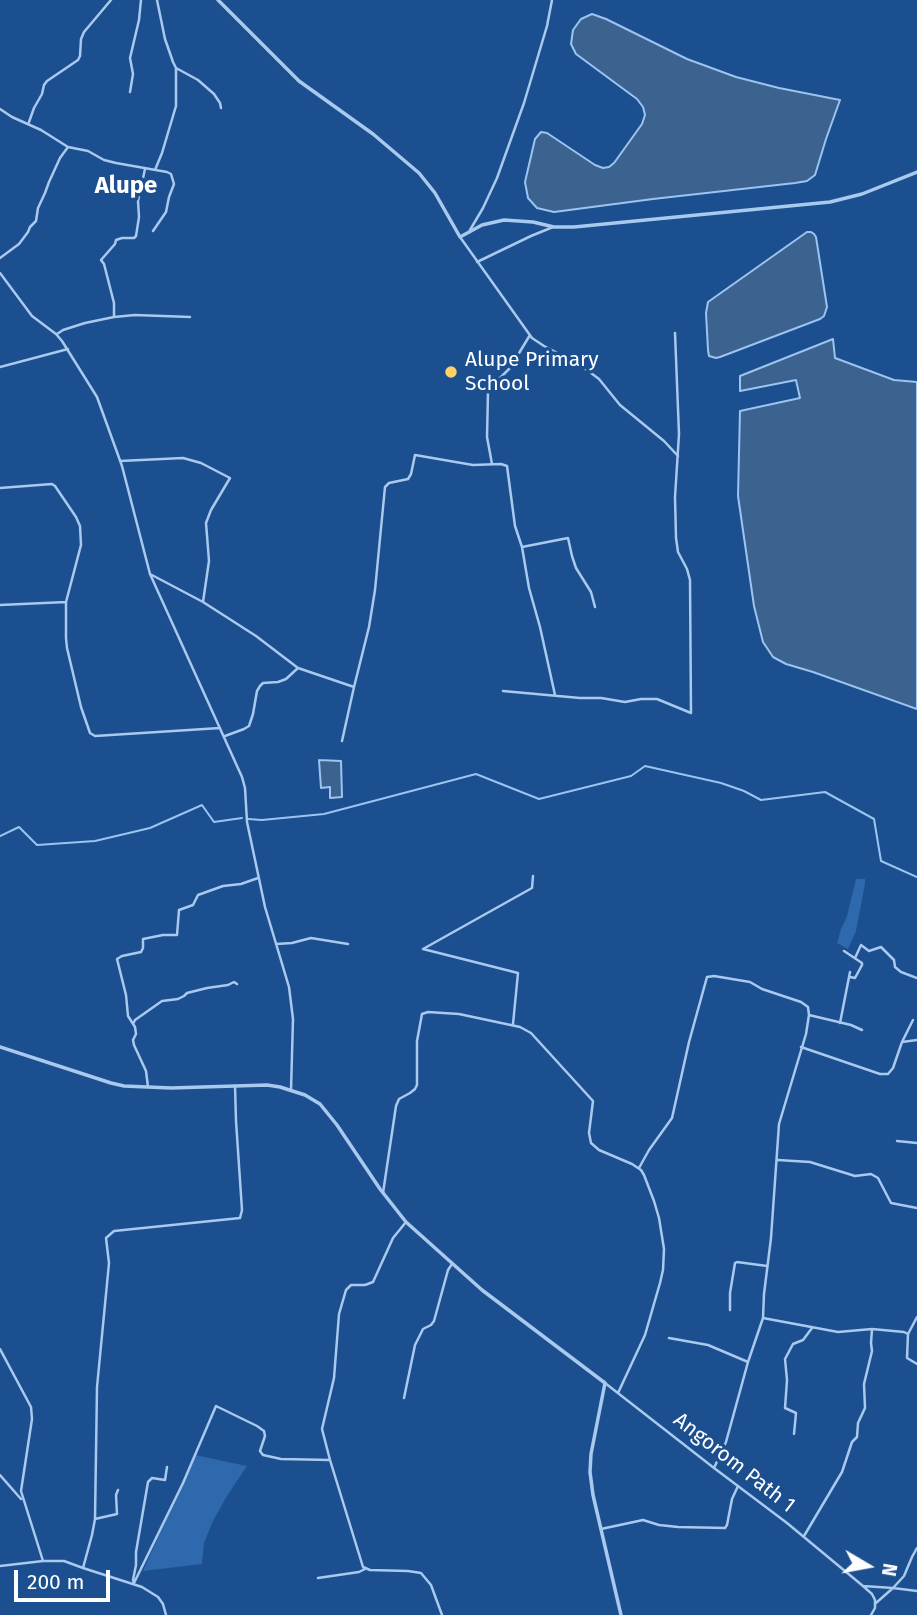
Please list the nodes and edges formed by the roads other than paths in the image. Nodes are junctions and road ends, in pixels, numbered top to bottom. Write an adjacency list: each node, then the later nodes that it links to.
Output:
1 (111, 0): 10 (street)
2 (141, 0): 7 (street)
3 (157, 0): 6 (street)
4 (218, 0): 18 (street)
5 (552, 0): 16 (street)
6 (176, 68): 8 (street); 13 (street)
7 (130, 92)
8 (221, 108)
9 (0, 109): 10 (street)
10 (28, 124): 11 (street)
11 (68, 147): 12 (street); 19 (street)
12 (145, 169): 13 (street); 22 (street)
13 (155, 170): 17 (street)
14 (917, 172): 15 (street)
15 (554, 227): 16 (street); 20 (street)
16 (470, 230): 18 (street)
17 (153, 231)
18 (460, 237): 20 (street)
19 (0, 258)
20 (477, 262): 26 (street)
21 (0, 273): 25 (street)
22 (114, 317): 23 (street); 25 (street)
23 (190, 317)
24 (675, 332): 29 (street)
25 (56, 334): 27 (street)
26 (530, 335): 29 (street); 31 (street)
27 (68, 349): 28 (street); 30 (street)
28 (0, 367)
29 (678, 456): 42 (street)
30 (120, 461): 34 (street); 36 (street)
31 (492, 464): 33 (street); 40 (street)
32 (0, 488): 35 (street)
33 (522, 547): 38 (street); 42 (street)
34 (150, 574): 36 (street); 43 (street)
35 (66, 602): 37 (street); 43 (street)
36 (203, 602): 39 (street)
37 (0, 605)
38 (595, 607)
39 (298, 668): 40 (street); 44 (street)
40 (354, 687): 45 (street)
41 (503, 691): 42 (street)
42 (555, 695)
43 (220, 728): 44 (street)
44 (224, 737): 47 (street)
45 (342, 741)
46 (533, 876): 58 (street)
47 (258, 878): 48 (street); 57 (street)
48 (276, 944): 49 (street); 66 (street)
49 (348, 944)
50 (844, 951): 51 (street)
51 (855, 958): 52 (street); 56 (street)
52 (917, 978)
53 (237, 984): 57 (street)
54 (809, 1015): 56 (street); 63 (street); 70 (street)
55 (913, 1020): 61 (street)
56 (840, 1023): 59 (street)
57 (133, 1024): 65 (street)
58 (513, 1025): 70 (street); 71 (street)
59 (862, 1030)
60 (917, 1040): 61 (street)
61 (902, 1042): 63 (street)
62 (0, 1047): 65 (street)
63 (801, 1047): 69 (street)
64 (235, 1086): 65 (street); 66 (street); 97 (street)
65 (148, 1087)
66 (291, 1090): 71 (street, Angorom Path 1)
67 (897, 1141): 68 (street)
68 (917, 1143)
69 (777, 1159): 72 (street); 75 (street)
70 (639, 1168): 87 (street)
71 (383, 1193): 73 (street, Angorom Path 1)
72 (917, 1208)
73 (406, 1222): 74 (street, Angorom Path 1); 90 (street)
74 (452, 1264): 86 (street, Angorom Path 1); 88 (street)
75 (767, 1266): 76 (street); 78 (street)
76 (730, 1310)
77 (917, 1317): 81 (street)
78 (763, 1318): 79 (street); 84 (street)
79 (812, 1328): 80 (street); 89 (street)
80 (872, 1329): 81 (street); 99 (street)
81 (908, 1334): 85 (street)
82 (670, 1338): 84 (street)
83 (0, 1349): 96 (street)
84 (748, 1362): 92 (street)
85 (917, 1364)
86 (605, 1383): 87 (street, Angorom Path 1); 98 (street)
87 (618, 1393): 92 (street, Angorom Path 1)
88 (404, 1398)
89 (794, 1434)
90 (330, 1460): 104 (street); 106 (street)
91 (167, 1467): 106 (street)
92 (714, 1468): 94 (street, Angorom Path 1)
93 (0, 1475): 96 (street)
94 (738, 1486): 98 (street); 99 (street, Angorom Path 1)
95 (118, 1490): 97 (street)
96 (23, 1500): 101 (street)
97 (94, 1519): 103 (street)
98 (601, 1529): 113 (street)
99 (804, 1537): 107 (street, Angorom Path 1)
100 (917, 1548): 108 (street)
101 (43, 1561): 102 (street); 103 (street)
102 (0, 1566)
103 (83, 1568): 106 (street)
104 (365, 1569): 105 (street); 112 (street)
105 (318, 1578)
106 (134, 1583): 111 (street)
107 (863, 1586): 108 (street); 110 (street, Angorom Path 1)
108 (893, 1588): 109 (street); 110 (street)
109 (917, 1591)
110 (876, 1604): 114 (street)
111 (166, 1615)
112 (442, 1615)
113 (621, 1615)
114 (871, 1615)

